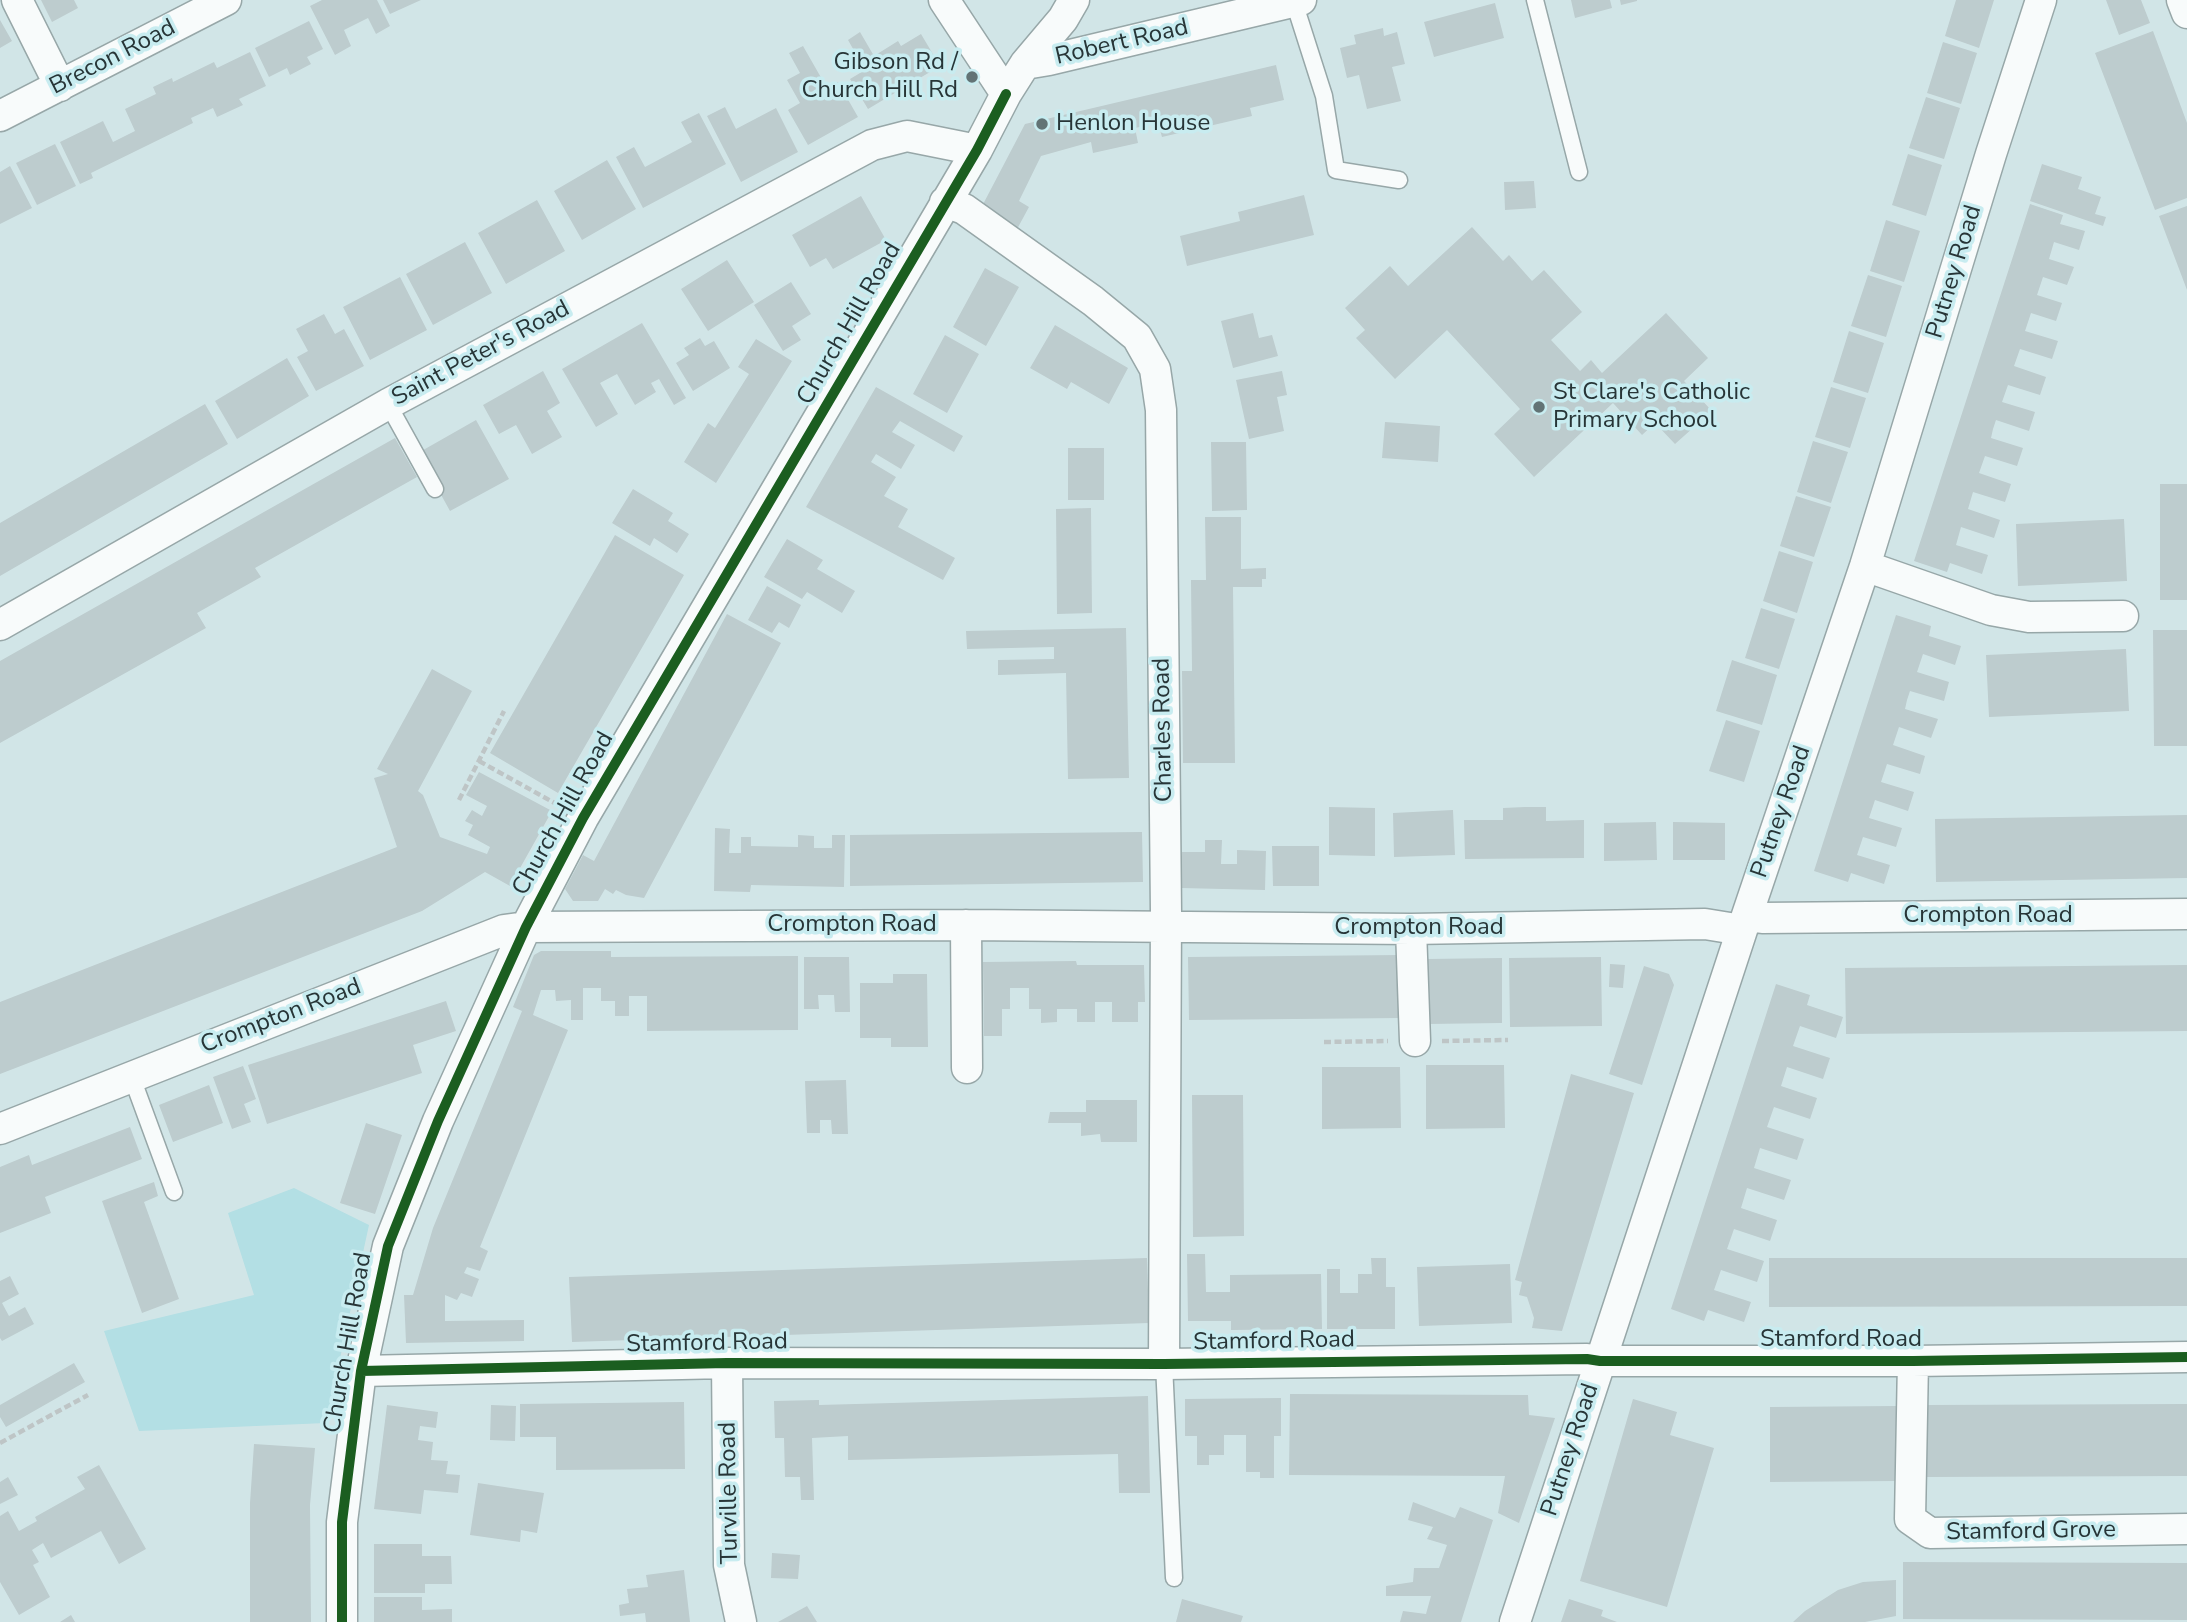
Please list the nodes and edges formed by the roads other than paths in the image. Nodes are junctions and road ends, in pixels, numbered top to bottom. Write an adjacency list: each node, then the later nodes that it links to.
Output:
1 (17, 0): 12 (street)
2 (226, 0): 12 (street, Brecon Road)
3 (944, 0): 13 (street)
4 (1052, 0): 11 (street, Church Hill Road)
5 (1074, 0): 11 (street, Church Hill Road)
6 (1535, 0): 16 (lane)
7 (2041, 0): 21 (street, Putney Road)
8 (2182, 0): 10 (street)
9 (1297, 1): 11 (street, Robert Road); 17 (lane)
10 (2187, 13)
11 (1025, 64): 13 (street, Church Hill Road)
12 (60, 86): 14 (street, Brecon Road)
13 (1006, 94): 15 (street, Church Hill Road)
14 (0, 116)
15 (977, 150): 18 (street, Church Hill Road); 19 (street, Saint Peter's Road)
16 (1578, 172)
17 (1399, 180)
18 (945, 202): 27 (street, Charles Road); 28 (street, Church Hill Road)
19 (388, 404): 20 (lane); 23 (street, Saint Peter's Road)
20 (436, 489)
21 (1865, 566): 22 (street); 25 (street, Putney Road)
22 (2123, 616)
23 (0, 625)
24 (2187, 914): 25 (street, Crompton Road)
25 (1744, 923): 29 (street, Crompton Road); 36 (street, Putney Road)
26 (966, 925): 27 (street, Crompton Road); 28 (street, Crompton Road); 31 (street)
27 (1166, 926): 29 (street, Crompton Road); 39 (street, Charles Road)
28 (526, 927): 32 (street, Crompton Road); 40 (street, Church Hill Road)
29 (1411, 929): 30 (street)
30 (1415, 1041)
31 (967, 1068)
32 (131, 1075): 33 (street, Crompton Road); 34 (lane)
33 (0, 1129)
34 (174, 1192)
35 (2187, 1357): 37 (street, Stamford Road)
36 (1600, 1361): 37 (street, Stamford Road); 39 (street, Stamford Road); 45 (street, Putney Road)
37 (1913, 1362): 41 (street, Stamford Grove)
38 (727, 1363): 39 (street, Stamford Road); 40 (street, Stamford Road); 44 (street, Turville Road)
39 (1164, 1364): 42 (lane)
40 (361, 1371): 43 (street, Church Hill Road)
41 (2187, 1529)
42 (1174, 1578)
43 (342, 1622)
44 (741, 1622)
45 (1515, 1622)

